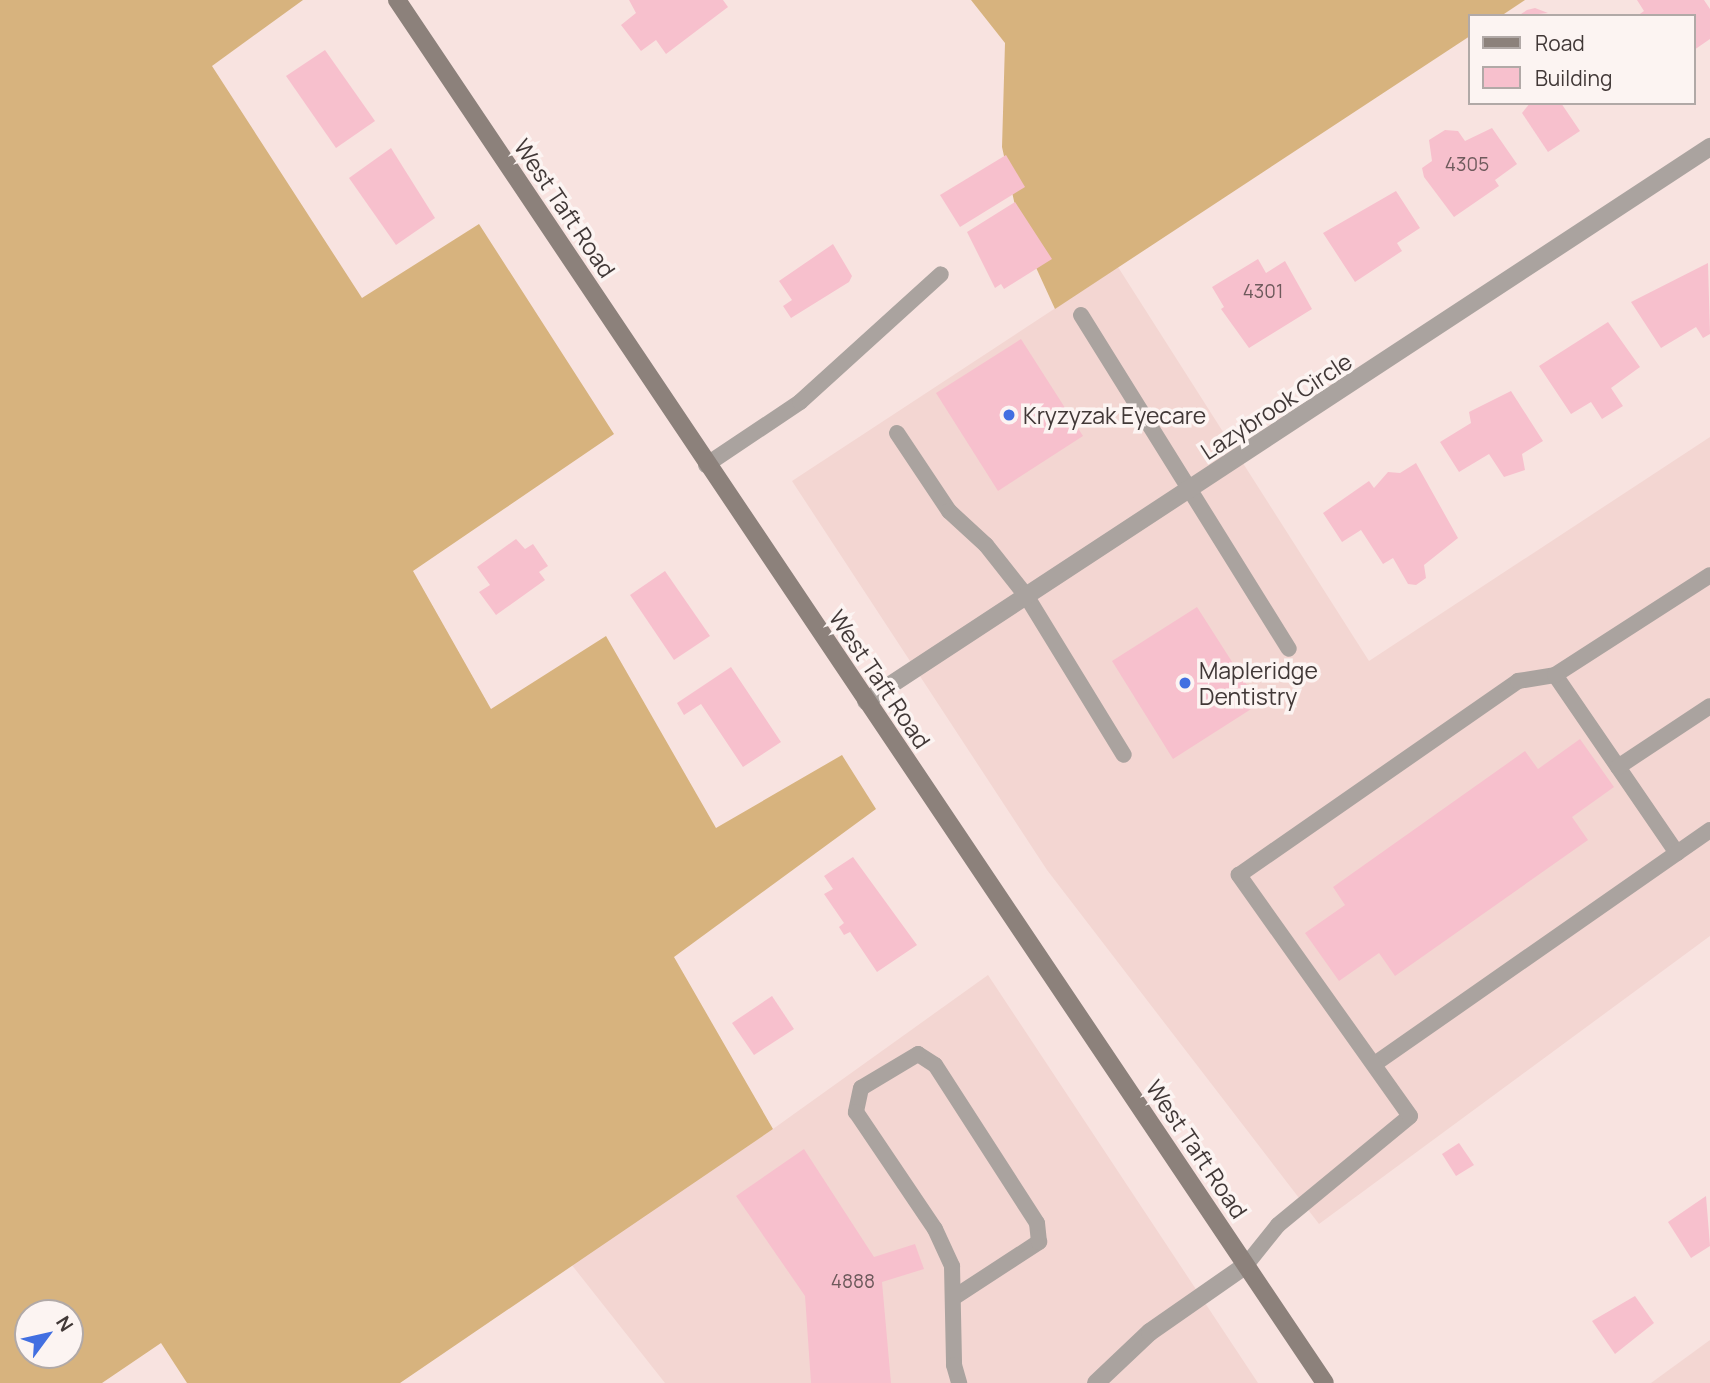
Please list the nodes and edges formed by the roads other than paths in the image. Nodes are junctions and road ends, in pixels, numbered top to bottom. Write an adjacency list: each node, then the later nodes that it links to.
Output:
1 (397, 0): 6 (main road, West Taft Road)
2 (1710, 147): 7 (street, Lazybrook Circle)
3 (941, 274): 6 (lane)
4 (1081, 315): 7 (lane)
5 (897, 433): 9 (lane)
6 (706, 465): 12 (main road, West Taft Road)
7 (1188, 493): 9 (street, Lazybrook Circle); 10 (lane)
8 (1710, 575): 11 (lane)
9 (1027, 597): 12 (street, Lazybrook Circle); 14 (lane)
10 (1289, 649)
11 (1555, 675): 15 (lane); 18 (lane)
12 (866, 701): 19 (main road, West Taft Road)
13 (1710, 706): 15 (lane)
14 (1124, 755)
15 (1618, 767): 17 (lane)
16 (1710, 830): 17 (lane)
17 (1677, 853): 18 (lane)
18 (1376, 1063): 19 (lane)
19 (1246, 1265): 22 (street); 23 (main road, West Taft Road)
20 (953, 1298): 20 (lane); 21 (lane)
21 (959, 1383)
22 (1096, 1383)
23 (1325, 1383)

